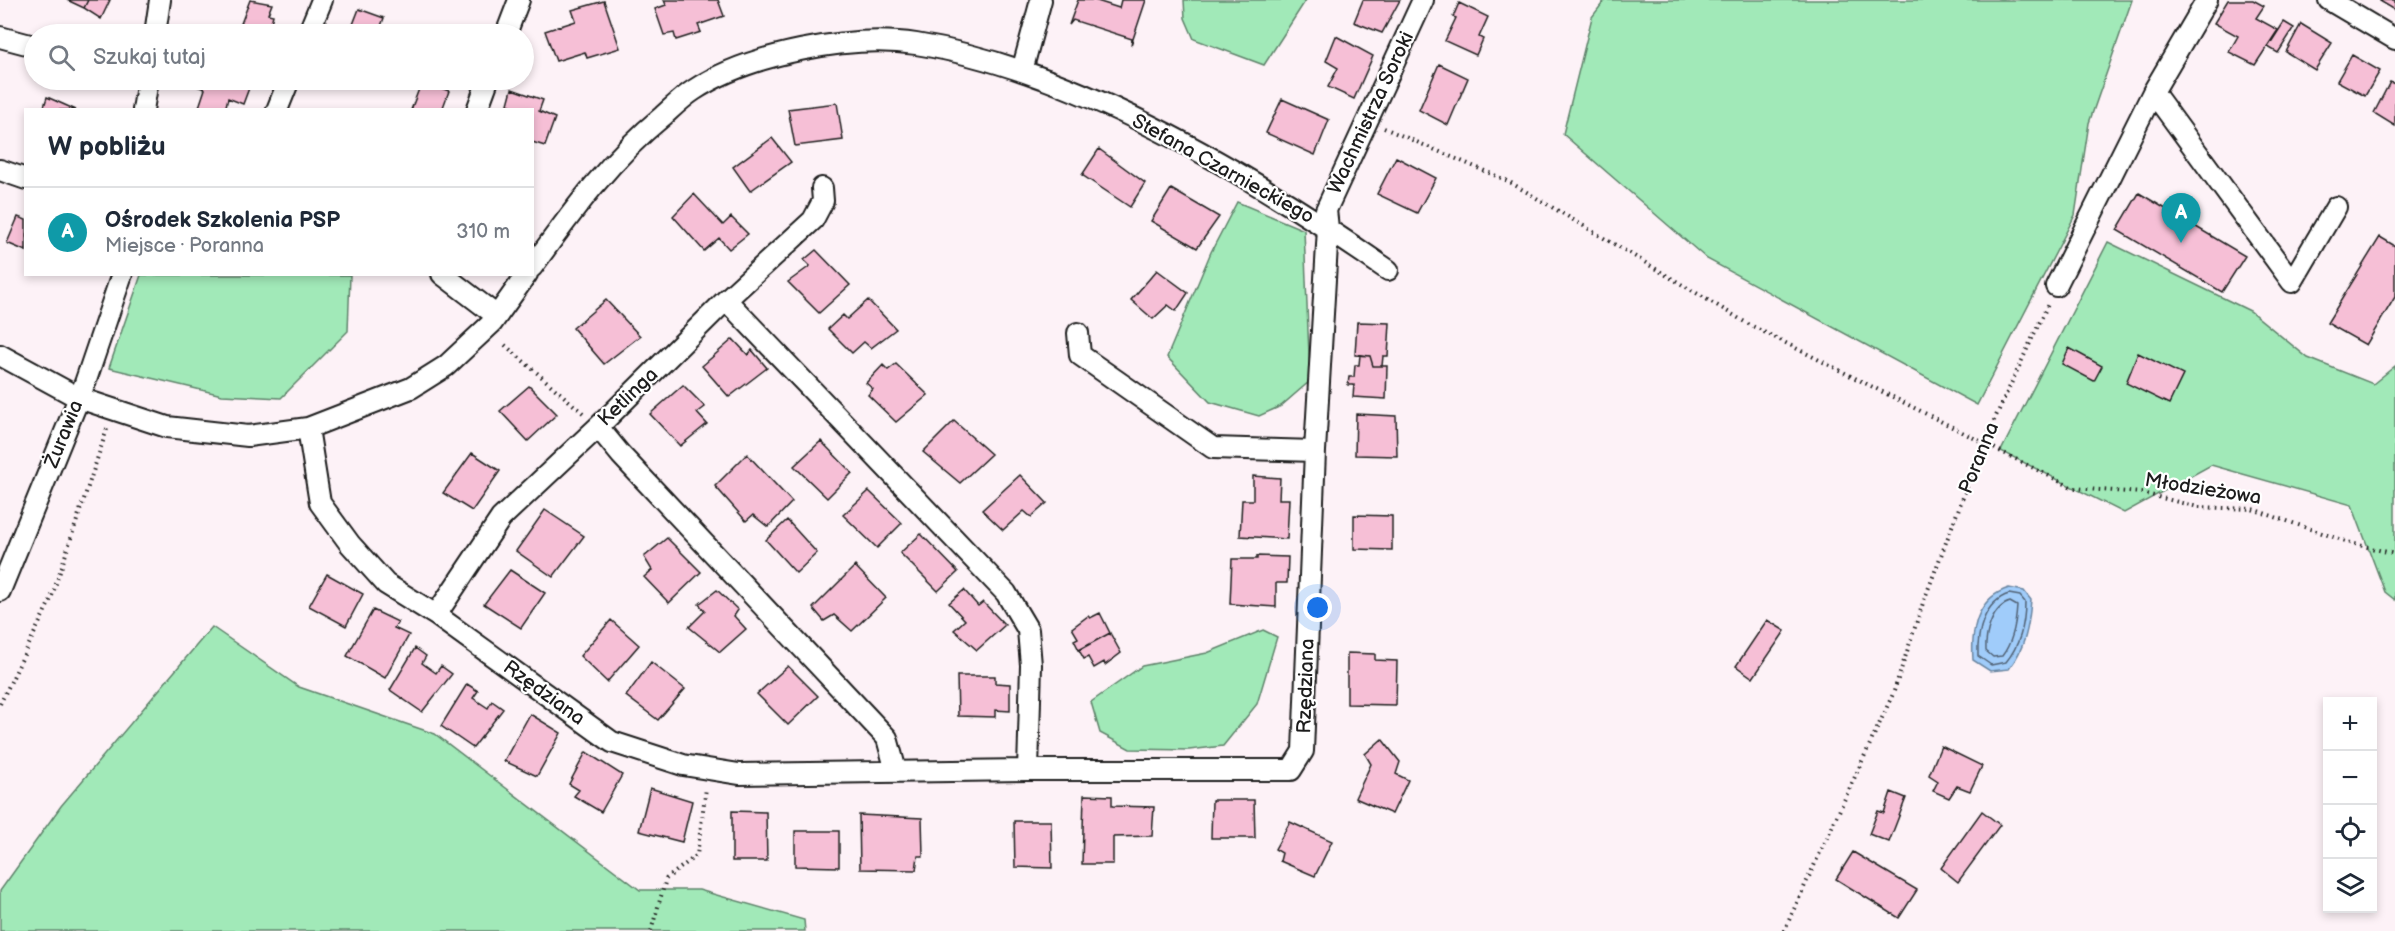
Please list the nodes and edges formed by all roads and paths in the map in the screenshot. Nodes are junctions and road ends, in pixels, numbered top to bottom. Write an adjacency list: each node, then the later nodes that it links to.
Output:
1 (160, 0): 8 (street)
2 (322, 0): 9 (street)
3 (519, 0): 10 (street)
4 (1041, 0): 14 (street)
5 (1424, 0): 22 (street, Wachmistrza Soroki)
6 (2207, 0): 18 (street)
7 (2329, 0): 12 (street)
8 (156, 24)
9 (312, 24)
10 (510, 24)
11 (0, 37): 13 (street)
12 (2395, 39)
13 (24, 43)
14 (1022, 71): 27 (street, Stefana Czarnieckiego); 28 (street, Stefana Czarnieckiego)
15 (146, 90): 19 (street)
16 (285, 90): 20 (street)
17 (484, 90): 21 (street)
18 (2153, 92): 26 (street); 33 (street)
19 (143, 108)
20 (277, 108)
21 (478, 108)
22 (1366, 120): 27 (street, Wachmistrza Soroki); 43 (path)
23 (0, 170): 24 (street)
24 (24, 178)
25 (822, 188): 34 (street, Ketlinga)
26 (2336, 207)
27 (1328, 228): 29 (street, Stefana Czarnieckiego); 44 (street, Rzędziana)
28 (534, 264)
29 (1388, 270)
30 (121, 276): 39 (street, Żurawia)
31 (444, 276): 35 (street)
32 (526, 276): 35 (street)
33 (2056, 286): 43 (path, Poranna)
34 (726, 300): 41 (street, Ketlinga); 50 (street)
35 (497, 316): 42 (street)
36 (1078, 333): 44 (street)
37 (505, 345): 41 (path)
38 (0, 355): 39 (street)
39 (79, 398): 42 (street); 46 (street, Żurawia)
40 (109, 420): 48 (path)
41 (598, 427): 47 (street, Ketlinga); 51 (street)
42 (308, 428): 47 (street, Rzędziana)
43 (1984, 442): 45 (path, Młodzieżowa); 53 (path, Poranna)
44 (1315, 451): 50 (street, Rzędziana)
45 (2395, 554)
46 (0, 591)
47 (436, 615): 49 (street, Rzędziana)
48 (0, 704)
49 (709, 770): 51 (street, Rzędziana); 52 (path)
50 (1028, 770): 51 (street, Rzędziana)
51 (896, 771)
52 (651, 931)
53 (1784, 931)

